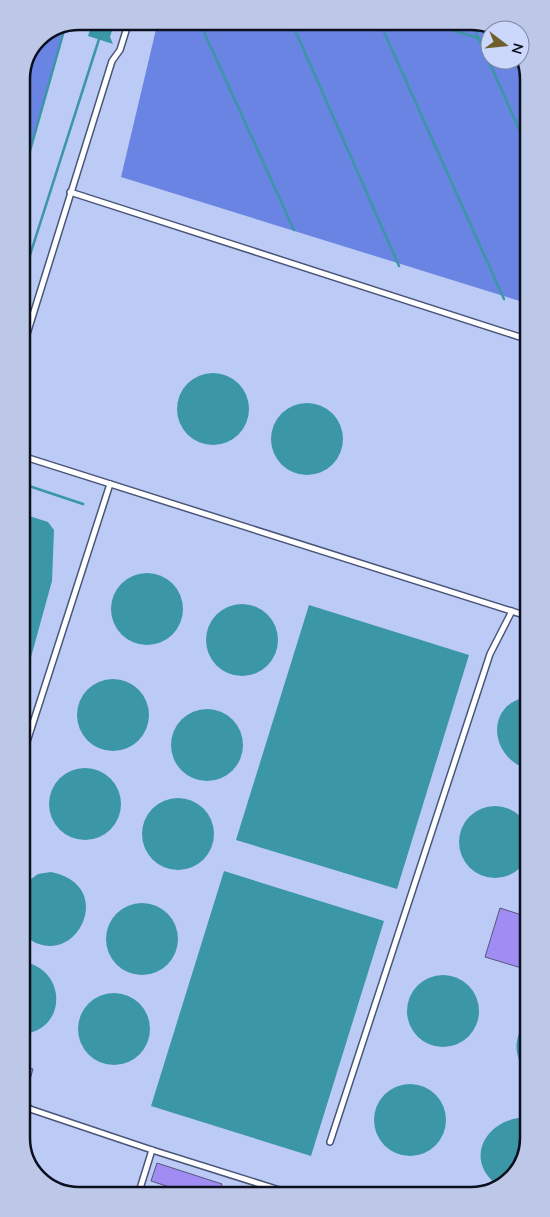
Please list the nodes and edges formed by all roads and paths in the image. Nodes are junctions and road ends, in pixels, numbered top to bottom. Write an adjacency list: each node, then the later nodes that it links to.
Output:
1 (126, 30): 2 (lane)
2 (70, 192): 3 (lane); 4 (lane)
3 (30, 324)
4 (520, 337)
5 (30, 459): 6 (lane)
6 (110, 484): 7 (lane); 9 (lane)
7 (512, 611): 8 (lane); 11 (lane)
8 (520, 614)
9 (30, 732)
10 (30, 1109): 12 (lane)
11 (330, 1142)
12 (152, 1150): 13 (lane); 14 (lane)
13 (140, 1187)
14 (270, 1187)

